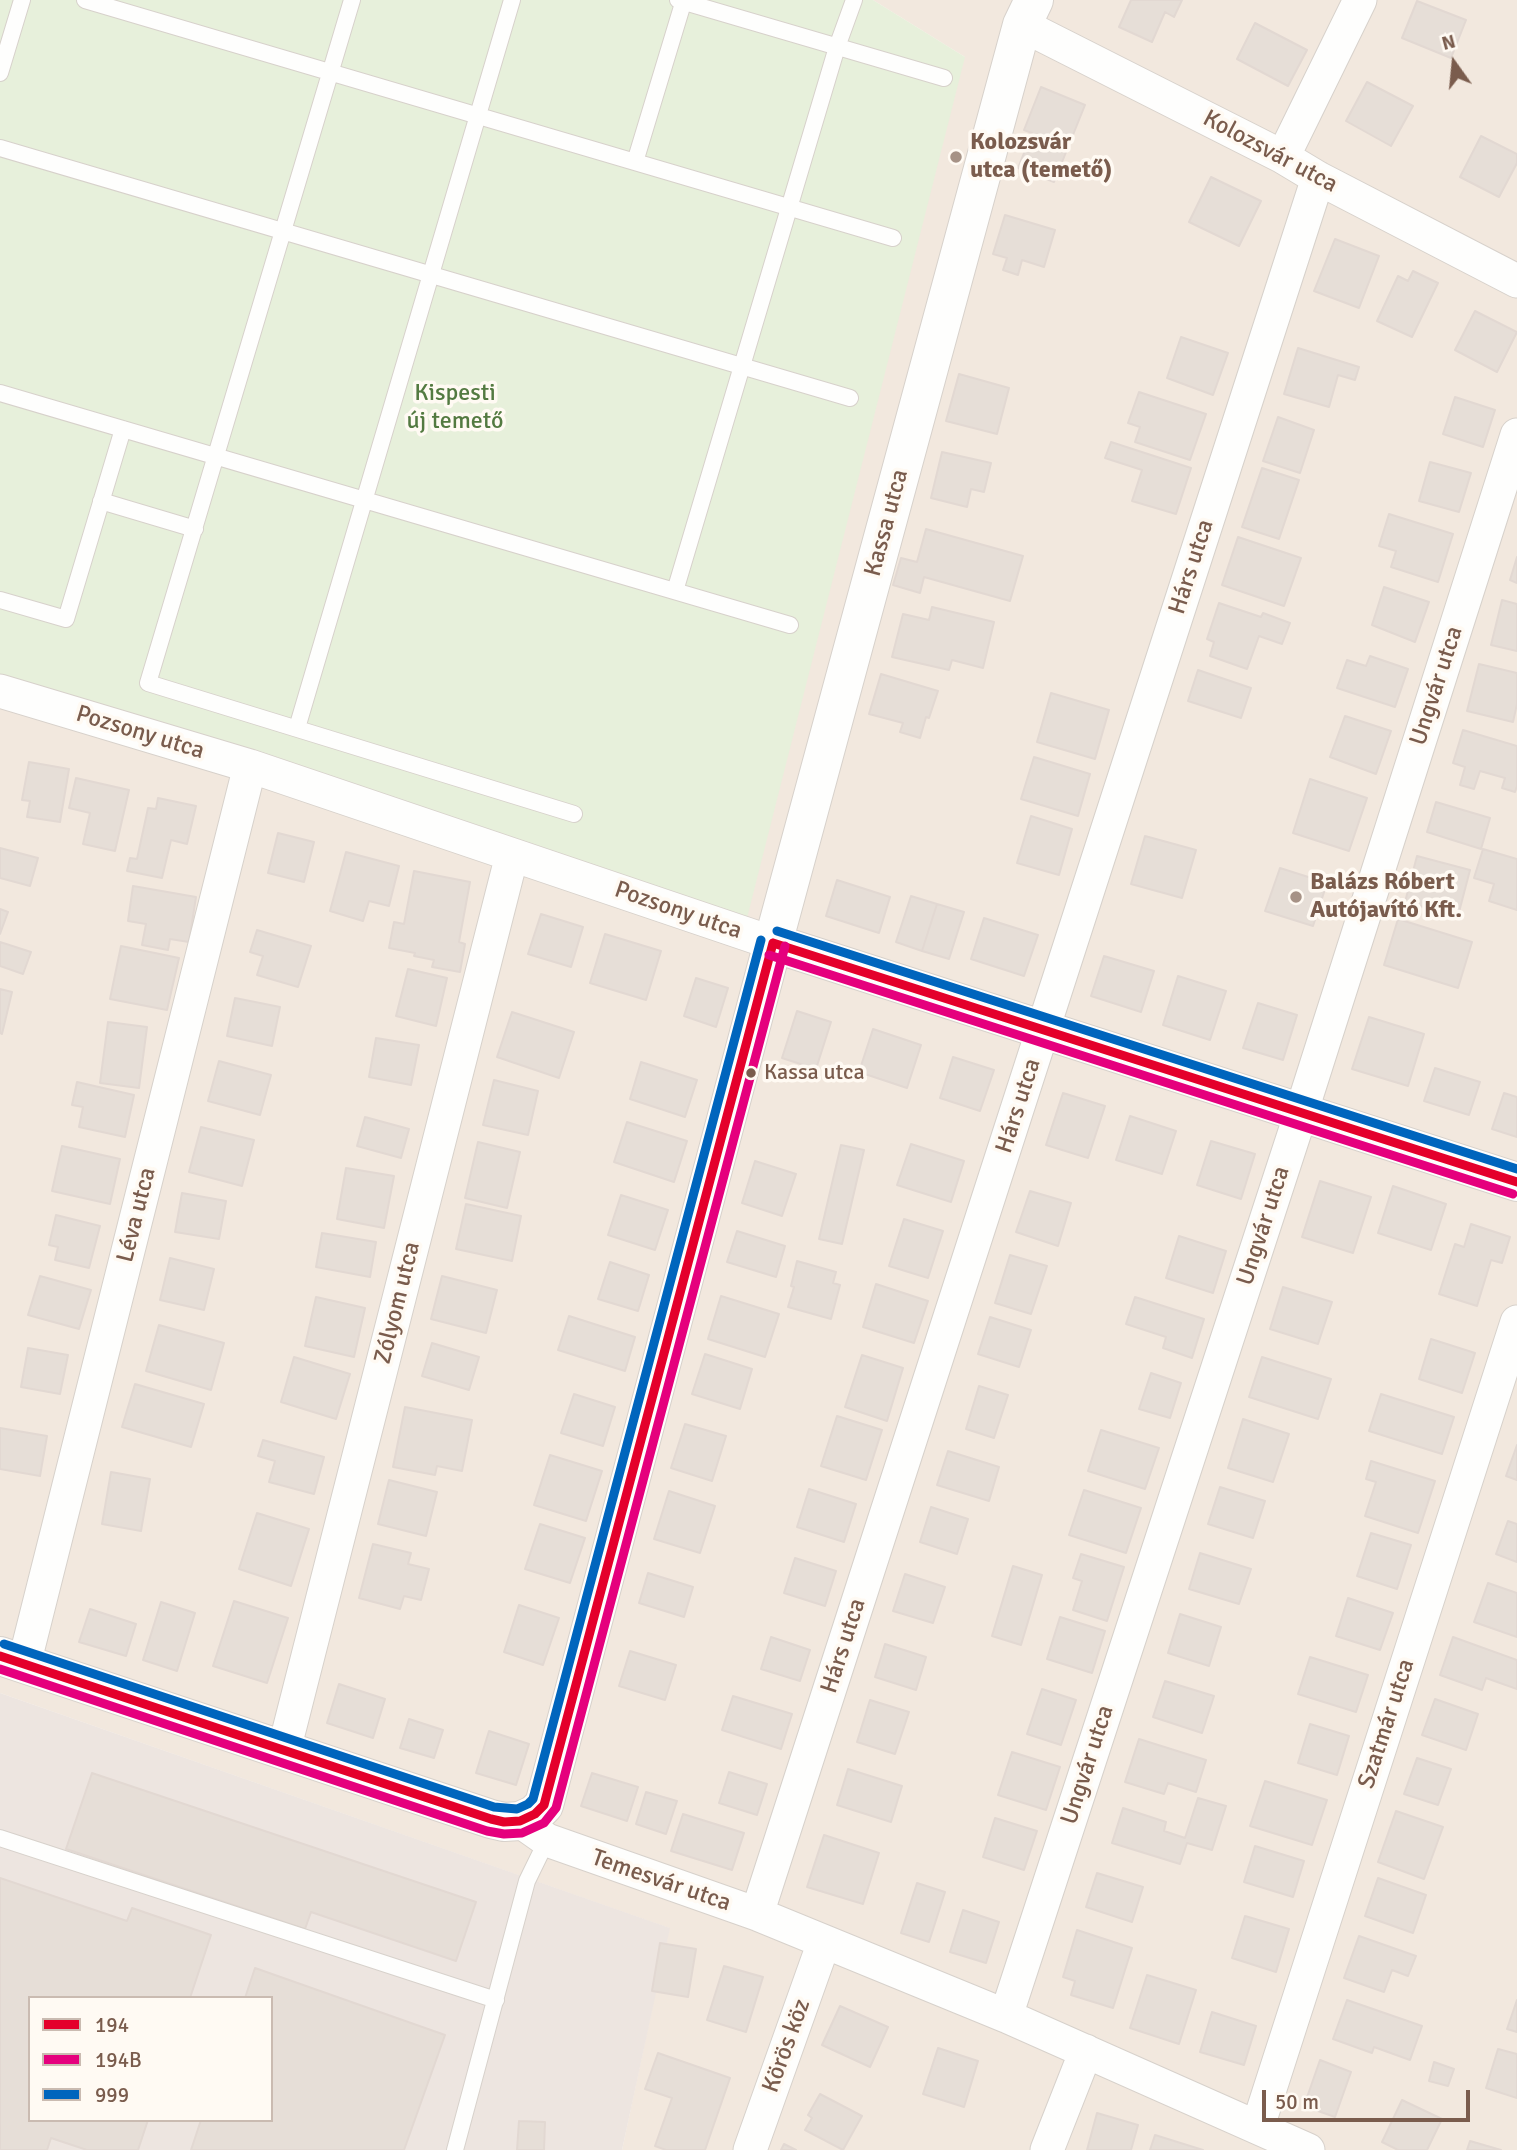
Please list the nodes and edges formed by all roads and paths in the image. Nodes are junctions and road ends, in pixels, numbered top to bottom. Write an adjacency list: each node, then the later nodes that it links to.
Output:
1 (22, 0): 10 (lane)
2 (85, 0): 11 (lane)
3 (352, 0): 11 (lane)
4 (512, 0): 13 (lane)
5 (854, 0): 9 (lane)
6 (1360, 0): 15 (street)
7 (682, 1): 9 (lane); 16 (lane)
8 (1024, 9): 15 (street, Kolozsvár utca); 40 (street, Kassa utca)
9 (837, 47): 12 (lane); 18 (lane)
10 (0, 73)
11 (331, 73): 13 (lane); 19 (lane)
12 (944, 78)
13 (478, 116): 16 (lane); 21 (lane)
14 (0, 148): 19 (lane)
15 (1283, 157): 17 (street, Kolozsvár utca)
16 (635, 162): 18 (lane)
17 (1318, 178): 22 (street, Kolozsvár utca); 41 (street, Hárs utca)
18 (790, 208): 20 (lane); 23 (lane)
19 (284, 232): 21 (lane); 28 (lane)
20 (893, 238)
21 (430, 275): 23 (lane); 29 (lane)
22 (1517, 281)
23 (742, 367): 25 (lane); 32 (lane)
24 (0, 393): 26 (lane)
25 (850, 398)
26 (122, 429): 28 (lane); 30 (lane)
27 (1517, 435): 42 (street, Ungvár utca)
28 (217, 457): 29 (lane); 31 (lane)
29 (363, 500): 32 (lane); 36 (lane)
30 (101, 501): 31 (lane); 33 (lane)
31 (195, 529): 36 (lane)
32 (675, 591): 34 (lane)
33 (0, 600)
34 (790, 625)
35 (0, 691): 37 (street, Pozsony utca)
36 (296, 728): 38 (lane)
37 (250, 766): 39 (street, Pozsony utca); 45 (street, Léva utca)
38 (574, 814)
39 (512, 855): 40 (street, Pozsony utca); 46 (street, Zólyom utca)
40 (773, 943): 41 (street, Pozsony utca); 47 (street, Kassa utca)
41 (1044, 1030): 42 (street, Pozsony utca); 49 (street, Hárs utca)
42 (1301, 1113): 43 (street, Pozsony utca); 52 (street, Ungvár utca)
43 (1517, 1182)
44 (1517, 1322): 54 (street, Szatmár utca)
45 (12, 1660): 46 (street, Temesvár utca)
46 (284, 1751): 47 (street, Temesvár utca)
47 (533, 1831): 49 (street, Temesvár utca); 51 (lane)
48 (0, 1838): 51 (lane)
49 (757, 1914): 50 (street, Temesvár utca)
50 (824, 1942): 52 (street, Temesvár utca); 56 (street, Körös köz)
51 (496, 2000): 55 (lane)
52 (1006, 2016): 53 (street, Temesvár utca)
53 (1086, 2051): 54 (street, Temesvár utca); 57 (street)
54 (1258, 2126): 58 (street, Temesvár utca)
55 (455, 2150)
56 (750, 2150)
57 (1047, 2150)
58 (1308, 2150)

